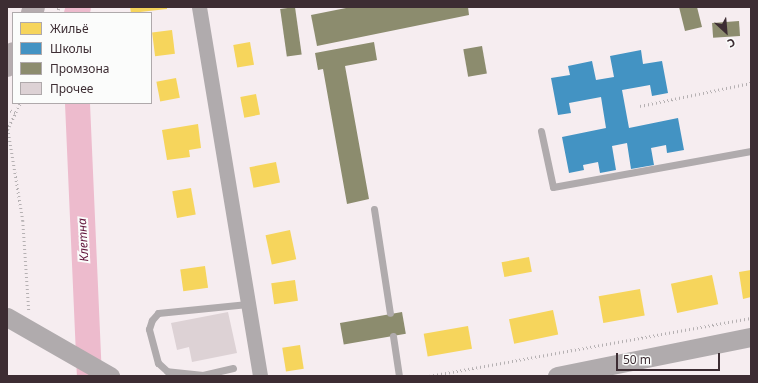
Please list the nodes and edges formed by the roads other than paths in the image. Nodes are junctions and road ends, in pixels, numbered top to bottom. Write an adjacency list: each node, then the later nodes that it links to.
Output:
1 (199, 7): 7 (street)
2 (12, 55): 3 (main road)
3 (7, 66)
4 (541, 131): 5 (lane)
5 (751, 151)
6 (374, 209): 8 (lane)
7 (248, 304): 12 (lane); 15 (street)
8 (390, 313)
9 (7, 316): 13 (street)
10 (393, 336): 16 (lane)
11 (751, 337): 14 (street)
12 (234, 368)
13 (107, 374)
14 (582, 374): 17 (street)
15 (260, 376)
16 (399, 376)
17 (557, 376)

